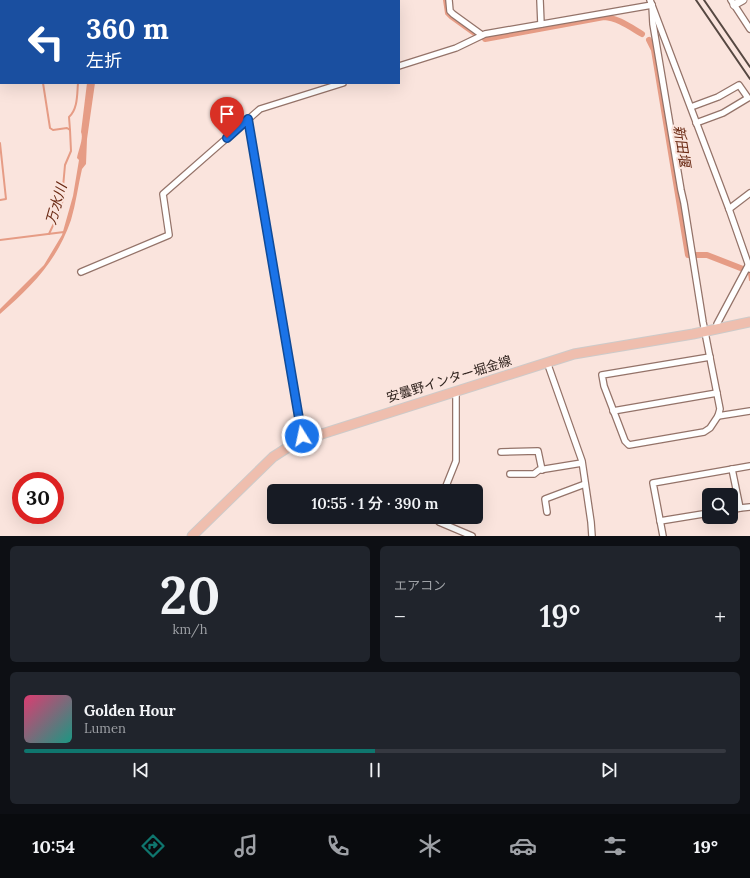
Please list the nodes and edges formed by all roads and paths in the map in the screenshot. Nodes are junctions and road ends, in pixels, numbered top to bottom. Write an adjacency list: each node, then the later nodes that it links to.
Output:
1 (449, 0): 8 (street)
2 (540, 0): 6 (street)
3 (743, 0): 5 (street)
4 (651, 2): 6 (street); 11 (street); 20 (street)
5 (733, 2): 7 (street)
6 (541, 24): 8 (street)
7 (750, 29)
8 (482, 35): 9 (street)
9 (400, 66)
10 (339, 84): 12 (street)
11 (691, 108): 13 (street); 13 (street)
12 (248, 119): 17 (street); 28 (street)
13 (696, 123): 15 (street)
14 (750, 193): 15 (street)
15 (729, 209): 16 (street)
16 (750, 265): 19 (street)
17 (81, 272)
18 (750, 322): 19 (main road, 安曇野インター堀金線)
19 (717, 329): 20 (main road, 安曇野インター堀金線)
20 (706, 332): 21 (street); 22 (main road, 安曇野インター堀金線)
21 (710, 356): 24 (street); 25 (street)
22 (547, 362): 23 (main road, 安曇野インター堀金線); 30 (street)
23 (456, 390): 28 (main road, 安曇野インター堀金線); 35 (street)
24 (717, 393): 25 (street); 27 (street)
25 (613, 411): 27 (street)
26 (750, 411): 27 (street)
27 (718, 416)
28 (303, 440): 43 (main road, 安曇野インター堀金線)
29 (501, 452): 33 (street)
30 (582, 463): 33 (street); 36 (street)
31 (750, 466): 32 (street)
32 (732, 469): 38 (street); 41 (street)
33 (542, 470): 34 (street)
34 (510, 474)
35 (447, 484)
36 (585, 484): 39 (street); 45 (street)
37 (750, 506): 38 (street)
38 (740, 508)
39 (547, 512)
40 (702, 514): 41 (street)
41 (660, 521): 46 (street)
42 (444, 524): 44 (street)
43 (192, 536)
44 (474, 536)
45 (592, 536)
46 (664, 536)

